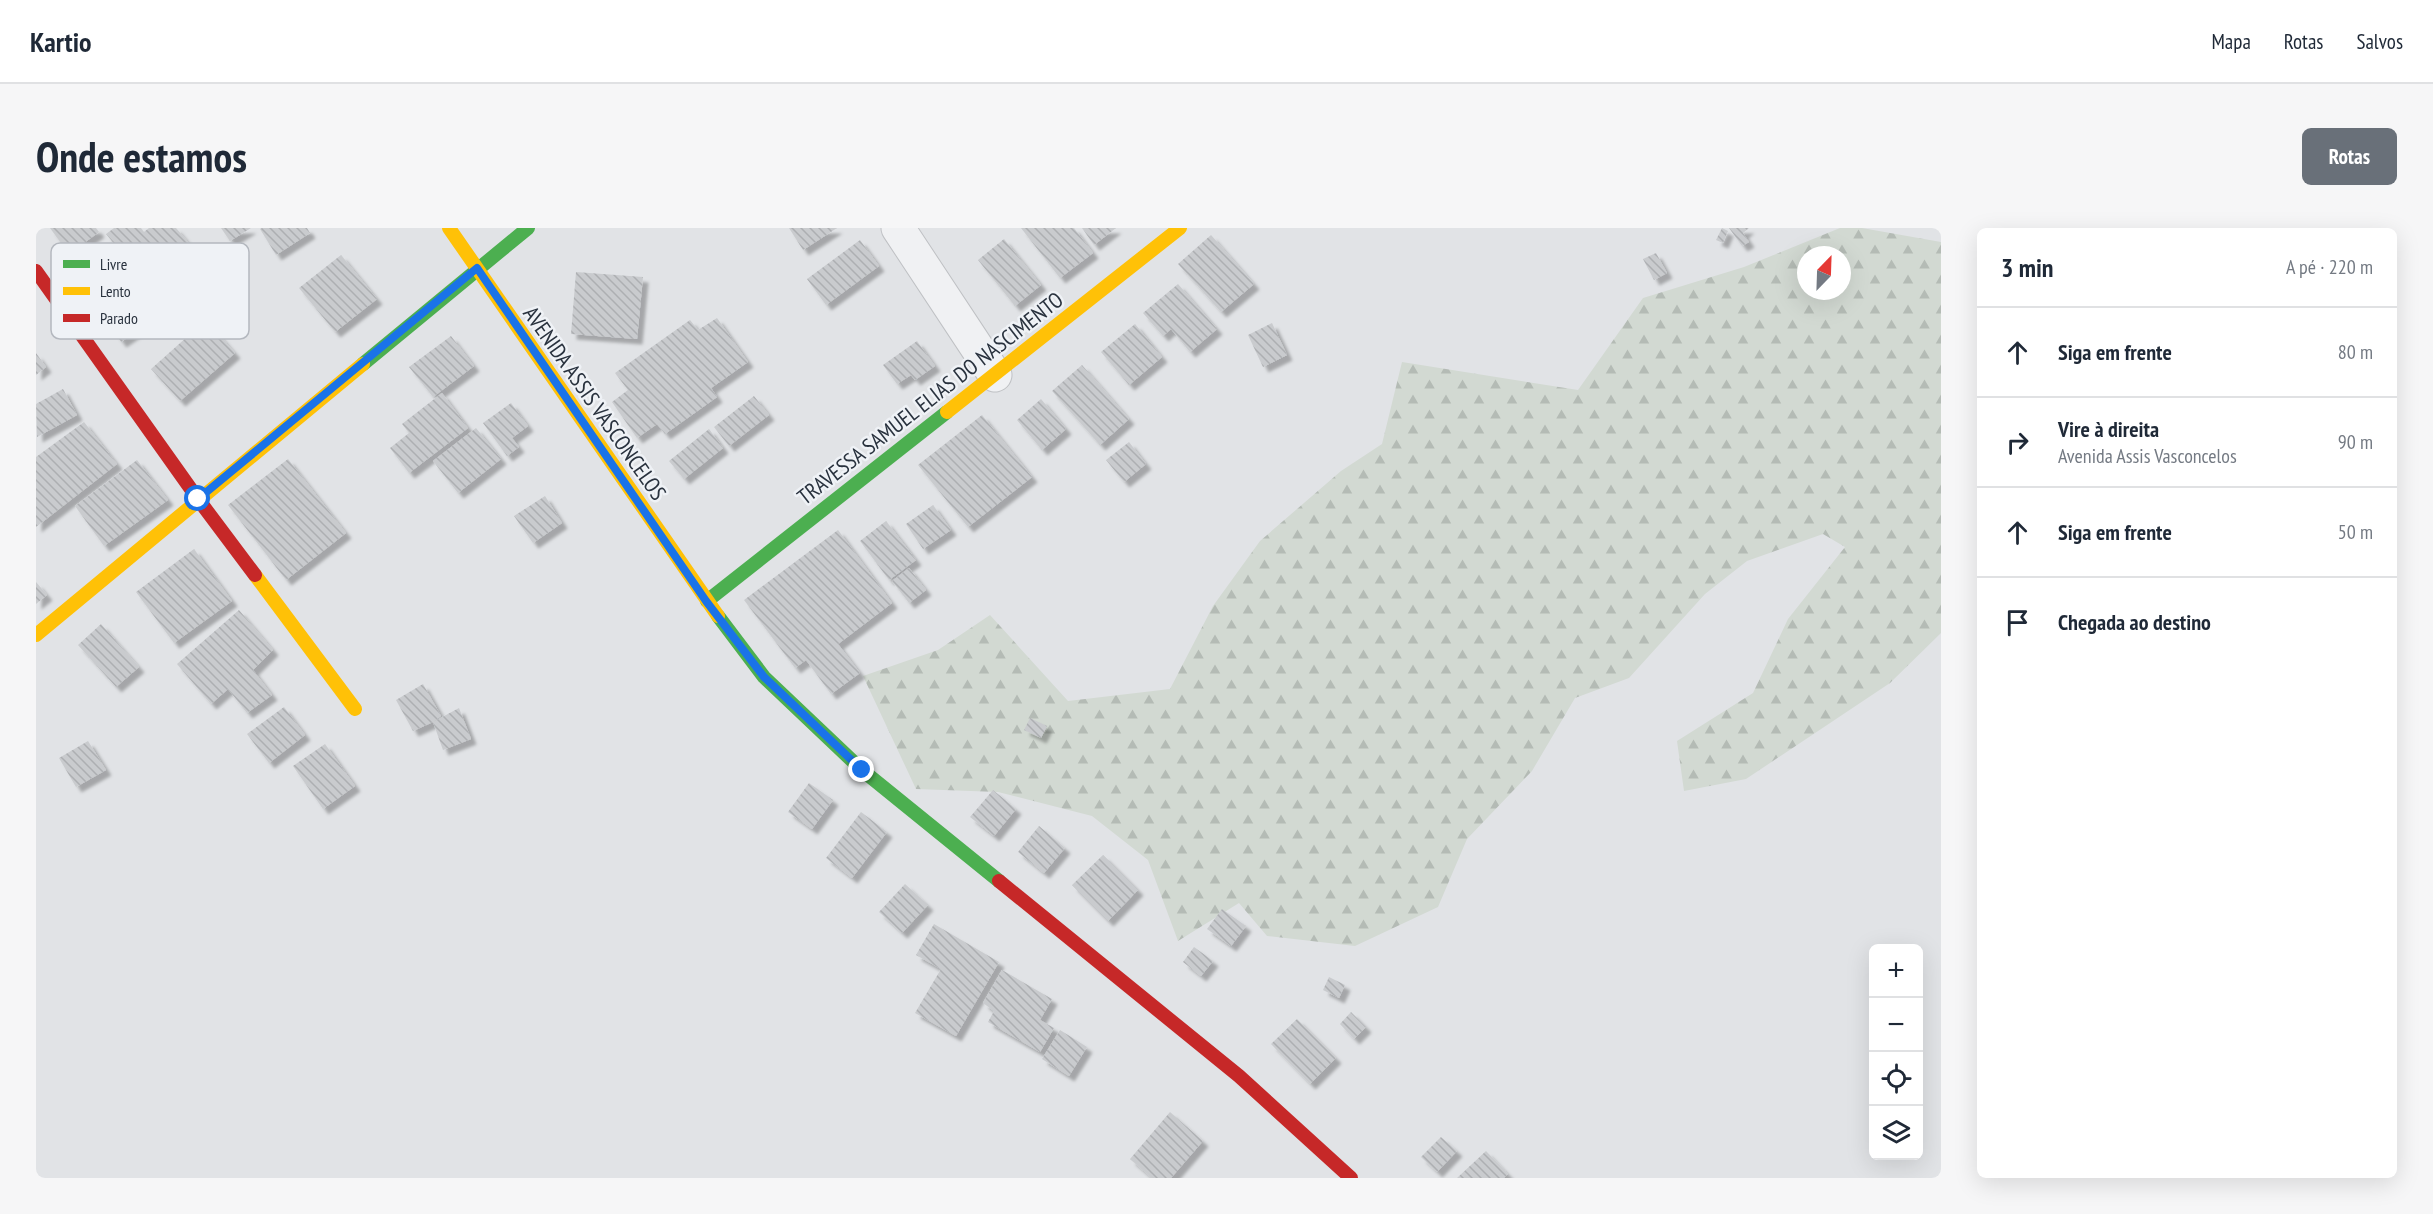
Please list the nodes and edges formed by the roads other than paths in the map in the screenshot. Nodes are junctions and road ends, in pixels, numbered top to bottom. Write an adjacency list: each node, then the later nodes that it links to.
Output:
1 (449, 228): 5 (street, AVENIDA ASSIS VASCONCELOS)
2 (528, 228): 5 (street)
3 (898, 228): 9 (street)
4 (1180, 228): 9 (street, TRAVESSA SAMUEL ELIAS DO NASCIMENTO)
5 (477, 268): 10 (street); 11 (street, AVENIDA ASSIS VASCONCELOS)
6 (36, 271): 7 (street)
7 (51, 292)
8 (84, 339): 10 (street)
9 (995, 375): 11 (street, TRAVESSA SAMUEL ELIAS DO NASCIMENTO)
10 (198, 499): 12 (street); 13 (street)
11 (706, 601): 14 (street, AVENIDA ASSIS VASCONCELOS)
12 (36, 635)
13 (355, 709)
14 (1351, 1178)

